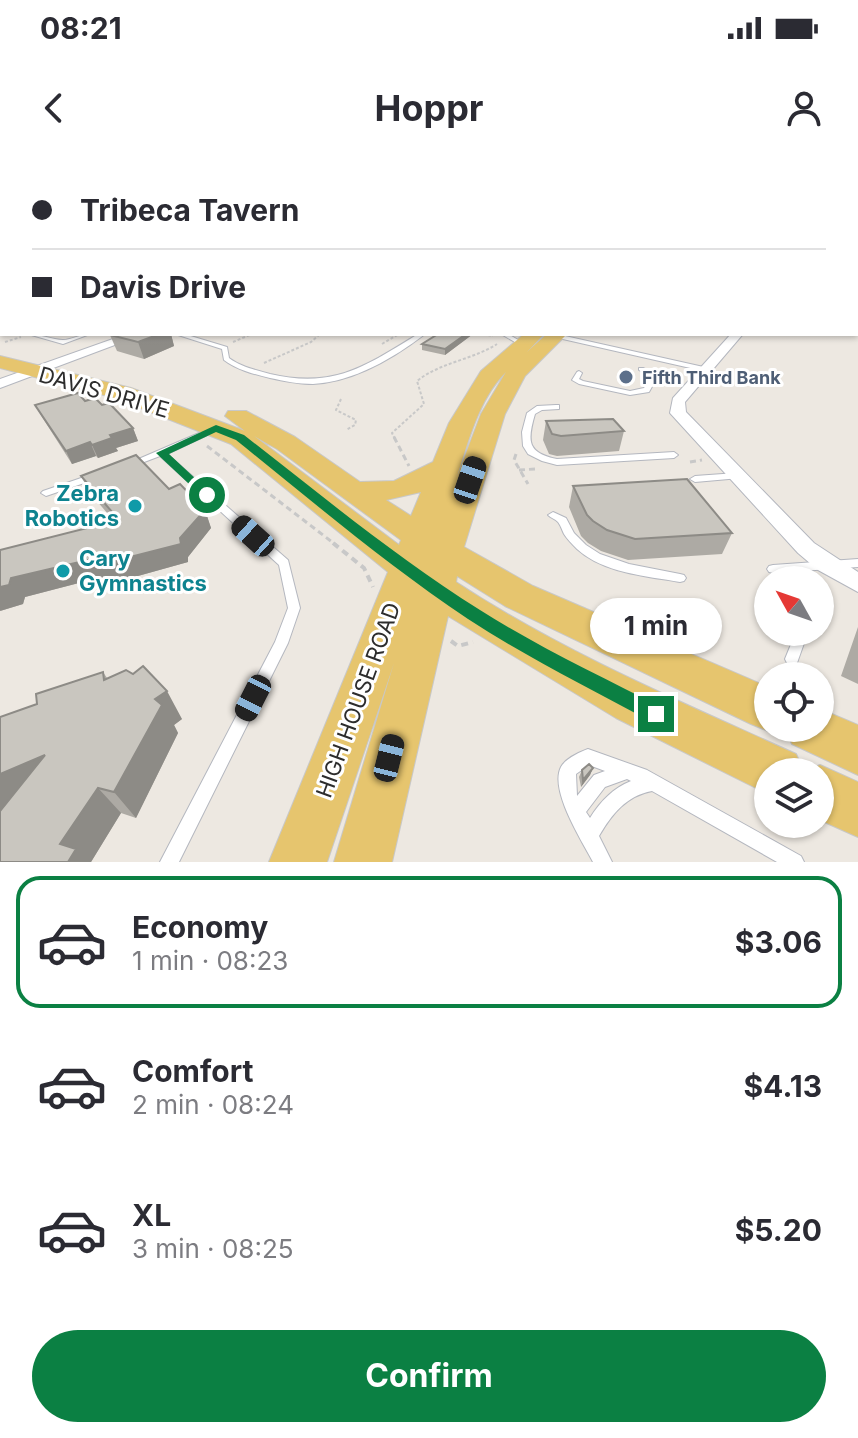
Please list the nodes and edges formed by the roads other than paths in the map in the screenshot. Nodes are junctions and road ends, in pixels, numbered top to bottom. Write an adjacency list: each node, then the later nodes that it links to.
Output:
1 (33, 336): 2 (lane)
2 (81, 336)
3 (104, 336): 10 (street)
4 (130, 336): 10 (street)
5 (185, 336): 6 (lane)
6 (419, 336)
7 (536, 336): 9 (lane); 9 (lane); 18 (main road, HIGH HOUSE ROAD); 28 (main road, HIGH HOUSE ROAD)
8 (735, 336): 12 (street)
9 (645, 355): 12 (lane)
10 (18, 364): 15 (main road, DAVIS DRIVE); 23 (main road, DAVIS DRIVE)
11 (645, 370): 13 (lane)
12 (708, 370): 21 (street)
13 (579, 373)
14 (556, 407): 17 (lane)
15 (210, 436): 16 (lane); 28 (main road, DAVIS DRIVE)
16 (161, 453): 19 (lane); 44 (lane)
17 (674, 455)
18 (445, 467): 23 (main road); 28 (main road, HIGH HOUSE ROAD)
19 (118, 468)
20 (104, 473): 24 (lane)
21 (737, 476): 22 (lane); 27 (street)
22 (695, 479)
23 (351, 491): 28 (main road, DAVIS DRIVE)
24 (46, 493)
25 (553, 515): 30 (lane)
26 (858, 563): 27 (lane)
27 (826, 564): 29 (lane); 31 (street)
28 (416, 566): 34 (main road, DAVIS DRIVE); 37 (main road, DAVIS DRIVE); 45 (main road, HIGH HOUSE ROAD); 46 (main road, HIGH HOUSE ROAD)
29 (805, 566)
30 (680, 578)
31 (858, 583)
32 (797, 646): 33 (lane)
33 (792, 659)
34 (754, 703)
35 (834, 739): 36 (main road)
36 (858, 750)
37 (754, 761)
38 (627, 771): 39 (lane); 42 (lane); 42 (lane)
39 (653, 783): 43 (lane); 48 (lane)
40 (834, 799): 41 (main road)
41 (858, 810)
42 (576, 811): 43 (lane)
43 (589, 836): 47 (lane)
44 (169, 862)
45 (298, 862)
46 (363, 862)
47 (603, 862)
48 (795, 862)

